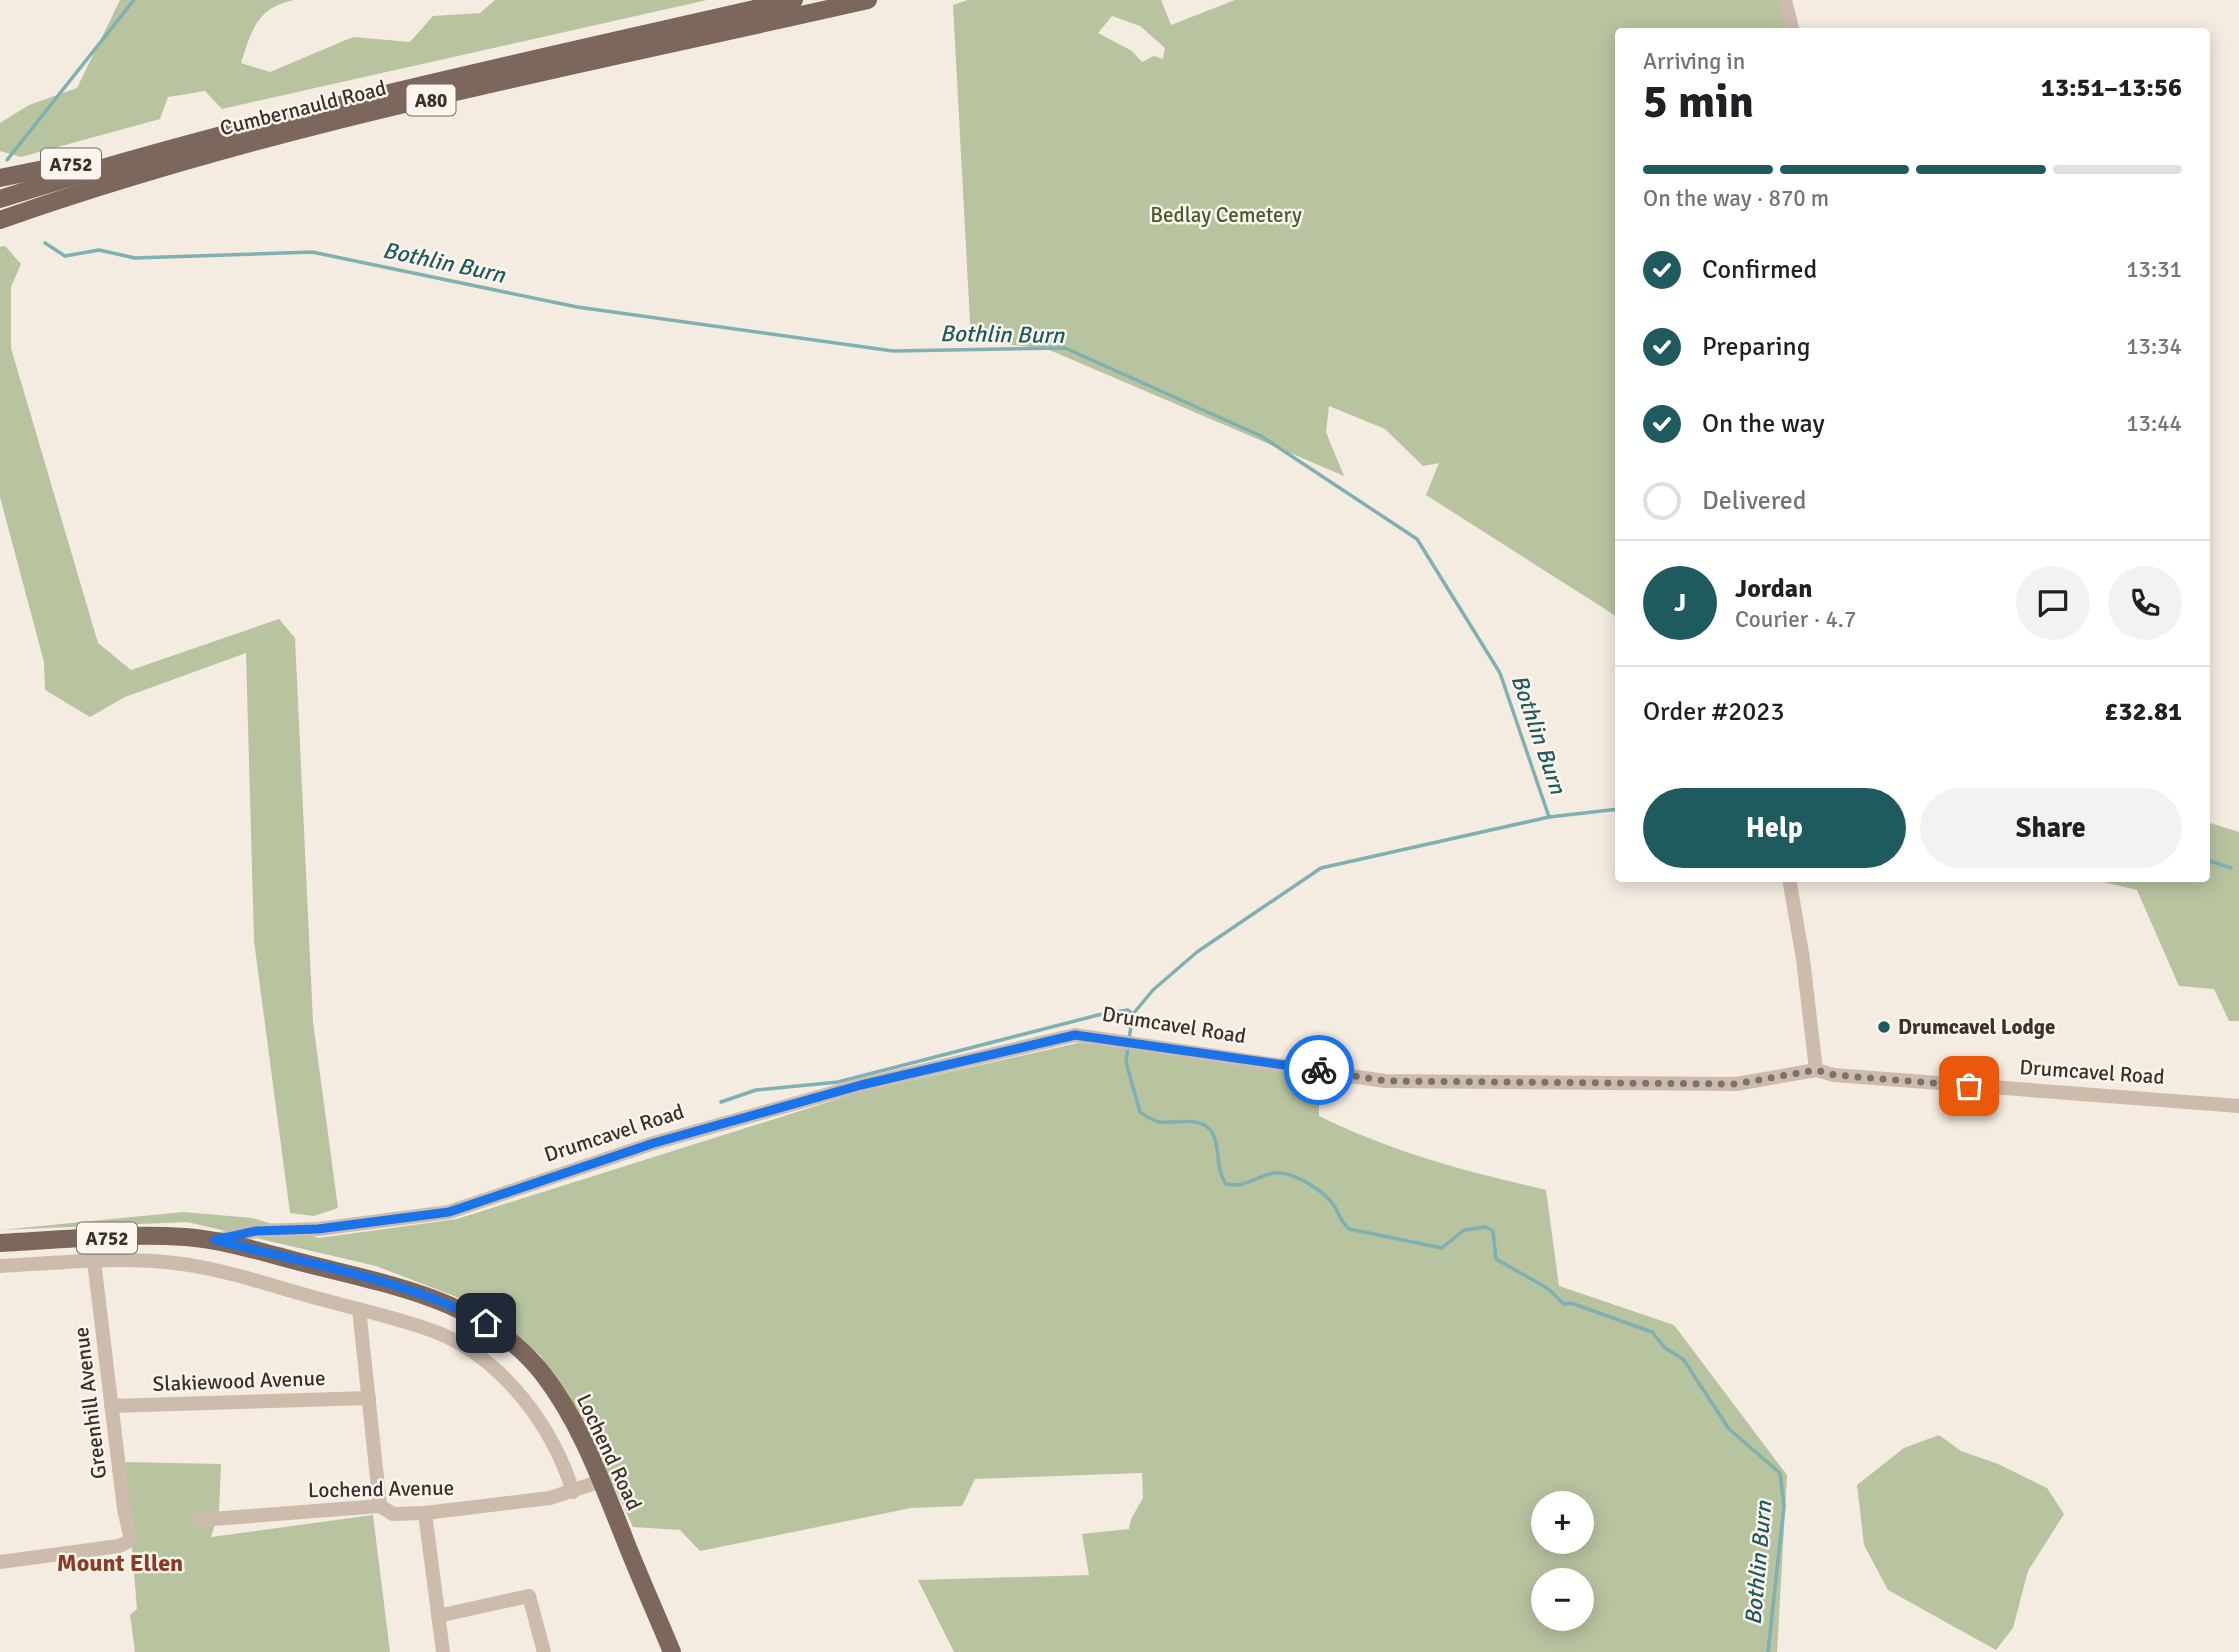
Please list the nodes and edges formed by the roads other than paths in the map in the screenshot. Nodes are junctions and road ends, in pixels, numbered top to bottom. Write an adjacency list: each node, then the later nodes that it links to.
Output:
1 (794, 0): 5 (main road, Cumbernauld Road / A80)
2 (868, 0): 8 (main road, Cumbernauld Road / A80)
3 (1785, 0): 4 (street)
4 (1792, 28)
5 (183, 145): 6 (main road, Cumbernauld Road / A752); 7 (main road, Cumbernauld Road / A80)
6 (0, 178)
7 (0, 199)
8 (0, 220)
9 (1791, 882): 10 (street)
10 (1816, 1070): 11 (street, Drumcavel Road); 14 (street, Drumcavel Road)
11 (2239, 1106)
12 (119, 1238): 13 (main road, Drumcavel Road / A752); 14 (main road, Drumcavel Road / A752); 16 (street)
13 (69, 1240): 15 (main road, Drumcavel Road / A752); 18 (street)
14 (215, 1240): 23 (main road, Lochend Road / A752)
15 (0, 1243)
16 (122, 1259): 17 (street); 20 (street)
17 (94, 1261): 18 (street); 22 (street, Greenhill Avenue)
18 (70, 1262): 19 (street)
19 (0, 1266)
20 (359, 1309): 21 (street); 24 (street)
21 (369, 1398): 22 (street, Slakiewood Avenue); 25 (street)
22 (111, 1406): 28 (street, Greenhill Avenue)
23 (601, 1481): 24 (street, Lochend Avenue); 32 (main road, Lochend Road / A752)
24 (573, 1492): 26 (street, Lochend Avenue)
25 (380, 1506): 26 (street, Lochend Avenue); 27 (street, Lochend Avenue)
26 (425, 1513): 29 (street)
27 (200, 1520)
28 (0, 1562)
29 (438, 1616): 30 (street); 31 (street)
30 (443, 1652)
31 (544, 1652)
32 (672, 1652)

